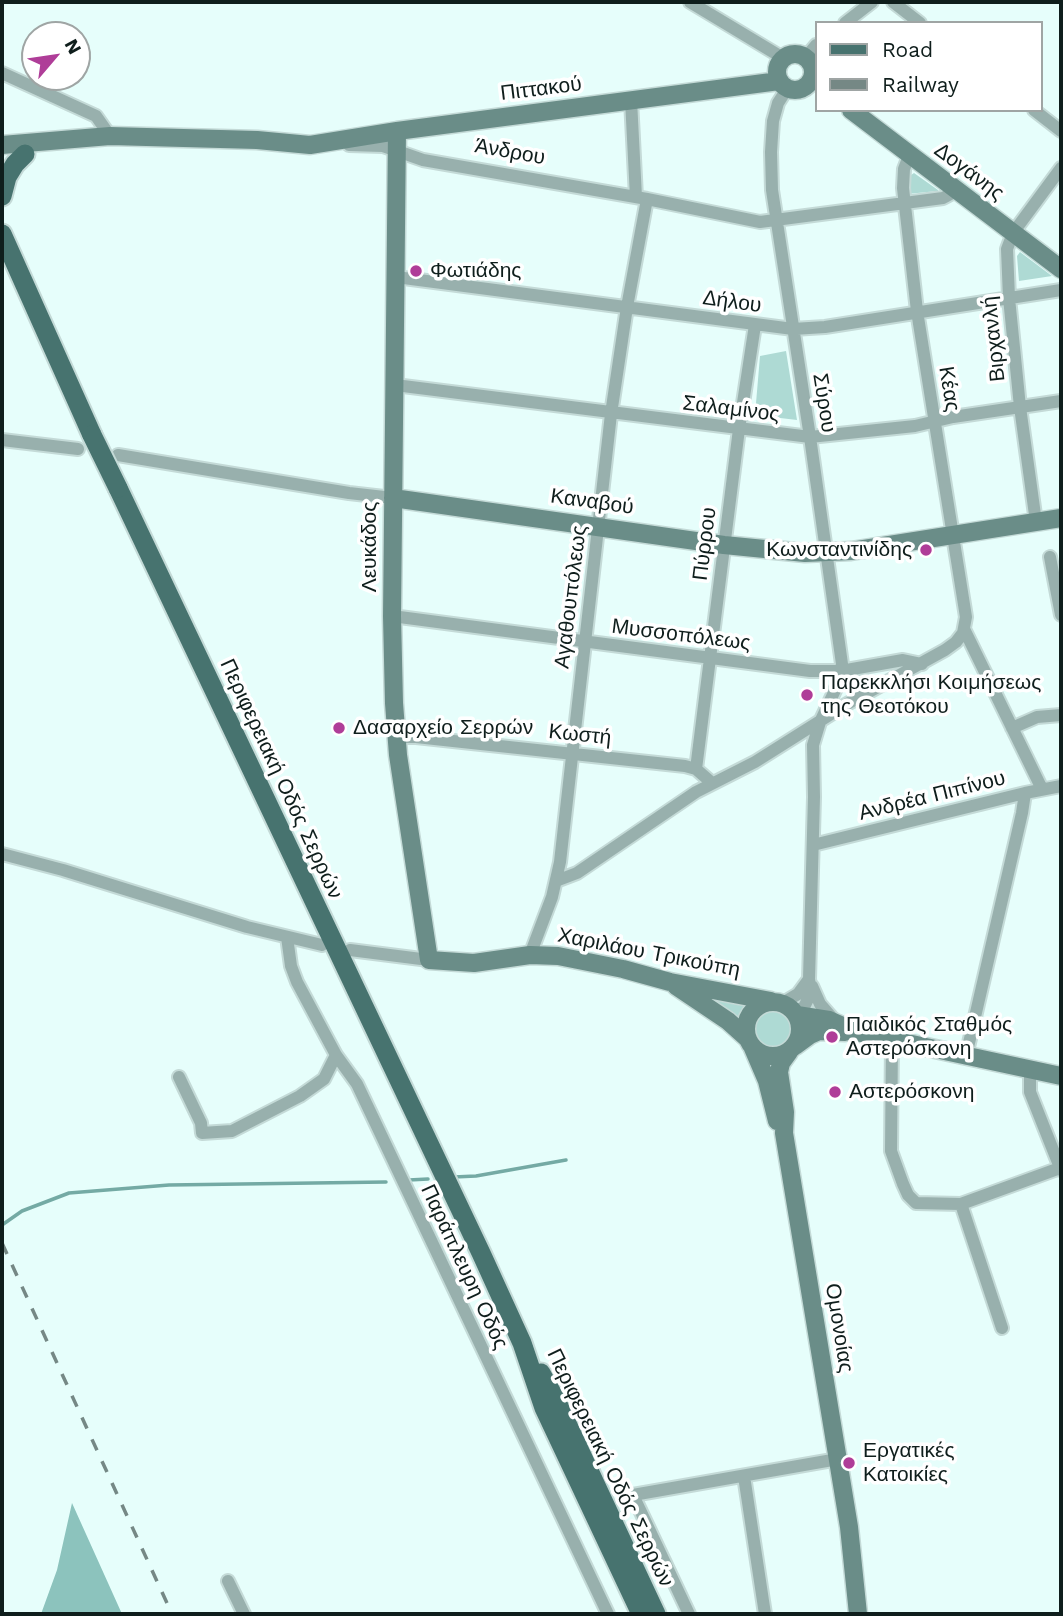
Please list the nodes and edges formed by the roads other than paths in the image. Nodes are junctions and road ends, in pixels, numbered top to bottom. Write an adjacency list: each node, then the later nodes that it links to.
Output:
1 (690, 2): 7 (street)
2 (872, 2): 4 (street)
3 (893, 2): 5 (street)
4 (848, 21)
5 (917, 21)
6 (811, 51): 7 (street); 9 (street)
7 (783, 58): 10 (street)
8 (2, 73): 16 (street)
9 (813, 83): 10 (street)
10 (783, 85): 11 (street, Πιττακού); 29 (street, Σύρου)
11 (631, 100): 14 (street, Πιττακού); 27 (street, Αγαθουπόλεως)
12 (854, 112): 22 (street, Δογάνης)
13 (1037, 112): 15 (street)
14 (397, 131): 19 (street, Πιττακού); 20 (street, Λευκάδος)
15 (1061, 131)
16 (110, 136): 17 (street, Άνδρου); 19 (street, Άνδρου)
17 (51, 142): 18 (street); 21 (street)
18 (2, 145)
19 (310, 145): 20 (street, Άνδρου)
20 (397, 150): 27 (street, Άνδρου); 33 (street, Λευκάδος)
21 (25, 154): 23 (street); 26 (main road)
22 (909, 156): 25 (street, Δογάνης); 28 (street, Κέας)
23 (2, 164)
24 (1061, 168): 30 (street, Βιρχανλή)
25 (956, 191): 28 (street, Άνδρου); 30 (street, Δογάνης)
26 (2, 196)
27 (642, 198): 29 (street, Άνδρου); 36 (street, Αγαθουπόλεως)
28 (905, 203): 29 (street, Άνδρου); 37 (street, Κέας)
29 (775, 221): 39 (street, Σύρου)
30 (1013, 233): 32 (street, Δογάνης); 35 (street, Βιρχανλή)
31 (2, 234): 48 (main road, Περιφερειακή Οδός Σερρών)
32 (1061, 269)
33 (396, 277): 36 (street, Δήλου); 40 (street, Λευκάδος)
34 (1061, 290): 35 (street, Δήλου)
35 (1009, 298): 37 (street, Δήλου); 42 (street, Βιρχανλή)
36 (627, 307): 38 (street, Δήλου); 43 (street, Αγαθουπόλεως)
37 (917, 311): 39 (street, Δήλου); 44 (street, Κέας)
38 (755, 325): 39 (street, Δήλου); 45 (street, Πύρρου)
39 (793, 329): 46 (street, Σύρου)
40 (395, 385): 43 (street, Σαλαμίνος); 50 (street, Λευκάδος)
41 (1061, 401): 42 (street, Σαλαμίνος)
42 (1020, 407): 44 (street, Σαλαμίνος); 52 (street, Βιρχανλή)
43 (611, 414): 45 (street, Σαλαμίνος); 53 (street, Αγαθουπόλεως)
44 (935, 422): 46 (street, Σαλαμίνος); 54 (street, Κέας)
45 (739, 429): 46 (street, Σαλαμίνος); 55 (street, Πύρρου)
46 (810, 437): 56 (street, Σύρου)
47 (2, 440): 48 (street)
48 (85, 442): 100 (main road, Περιφερειακή Οδός Σερρών, bridge)
49 (118, 455): 50 (street, Καναβού)
50 (393, 498): 53 (street, Καναβού); 59 (street, Λευκάδος)
51 (1061, 518): 52 (street, Καναβού)
52 (1037, 522): 54 (street, Καναβού)
53 (599, 526): 55 (street, Καναβού); 61 (street, Αγαθουπόλεως)
54 (952, 536): 56 (street, Καναβού); 60 (street, Κέας)
55 (724, 545): 56 (street, Καναβού); 62 (street, Πύρρου)
56 (827, 553): 64 (street, Σύρου)
57 (1050, 557): 58 (street)
58 (1061, 615)
59 (393, 617): 61 (street, Μυσσοπόλεως); 68 (street, Λευκάδος)
60 (964, 629): 63 (street); 67 (street)
61 (585, 642): 62 (street, Μυσσοπόλεως); 69 (street, Αγαθουπόλεως)
62 (709, 657): 64 (street, Μυσσοπόλεως); 70 (street, Πύρρου)
63 (922, 664): 64 (street, Μυσσοπόλεως); 66 (street)
64 (841, 671): 66 (street, Σύρου)
65 (1061, 715): 67 (street)
66 (820, 722): 71 (street); 75 (street)
67 (1012, 728): 73 (street)
68 (396, 737): 69 (street, Κωστή); 82 (street, Λευκάδος)
69 (572, 754): 70 (street, Κωστή); 77 (street, Αγαθουπόλεως)
70 (696, 769): 71 (street)
71 (712, 783): 77 (street)
72 (1061, 786): 73 (street, Ανδρέα Πιπίνου)
73 (1042, 789): 74 (street, Ανδρέα Πιπίνου)
74 (1025, 793): 75 (street, Ανδρέα Πιπίνου); 92 (street)
75 (813, 845): 83 (street)
76 (2, 854): 78 (street)
77 (556, 881): 81 (street, Αγαθουπόλεως)
78 (287, 937): 79 (street); 91 (street, Παράπλευρη Οδός)
79 (322, 944)
80 (350, 950): 82 (street, Χαριλάου Τρικούπη)
81 (530, 955): 82 (street, Χαριλάου Τρικούπη); 84 (street, Χαριλάου Τρικούπη)
82 (429, 960)
83 (809, 979): 85 (street); 86 (street)
84 (670, 982): 85 (street, Χαριλάου Τρικούπη); 89 (street)
85 (786, 1008): 86 (street, Χαριλάου Τρικούπη); 89 (street); 90 (street)
86 (837, 1023): 87 (street, Χαριλάου Τρικούπη)
87 (856, 1032): 88 (street, Χαριλάου Τρικούπη); 90 (street)
88 (892, 1039): 92 (street, Χαριλάου Τρικούπη); 98 (street)
89 (750, 1043): 90 (street); 96 (street)
90 (792, 1049): 96 (street, Ομονοίας)
91 (336, 1055): 95 (street); 105 (street, Παράπλευρη Οδός)
92 (966, 1056): 93 (street, Χαριλάου Τρικούπη)
93 (1030, 1069): 94 (street, Χαριλάου Τρικούπη); 97 (street)
94 (1061, 1076)
95 (179, 1077)
96 (783, 1133): 101 (street, Ομονοίας)
97 (1061, 1169): 98 (street)
98 (961, 1204): 99 (street)
99 (1003, 1328)
100 (523, 1343): 106 (main road, Περιφερειακή Οδός Σερρών); 107 (main road, Περιφερειακή Οδός Σερρών)
101 (838, 1460): 102 (street); 110 (street, Ομονοίας)
102 (744, 1476): 108 (street); 109 (street)
103 (228, 1581): 104 (street)
104 (244, 1614)
105 (608, 1614)
106 (641, 1614)
107 (656, 1614)
108 (689, 1614)
109 (765, 1614)
110 (858, 1614)

